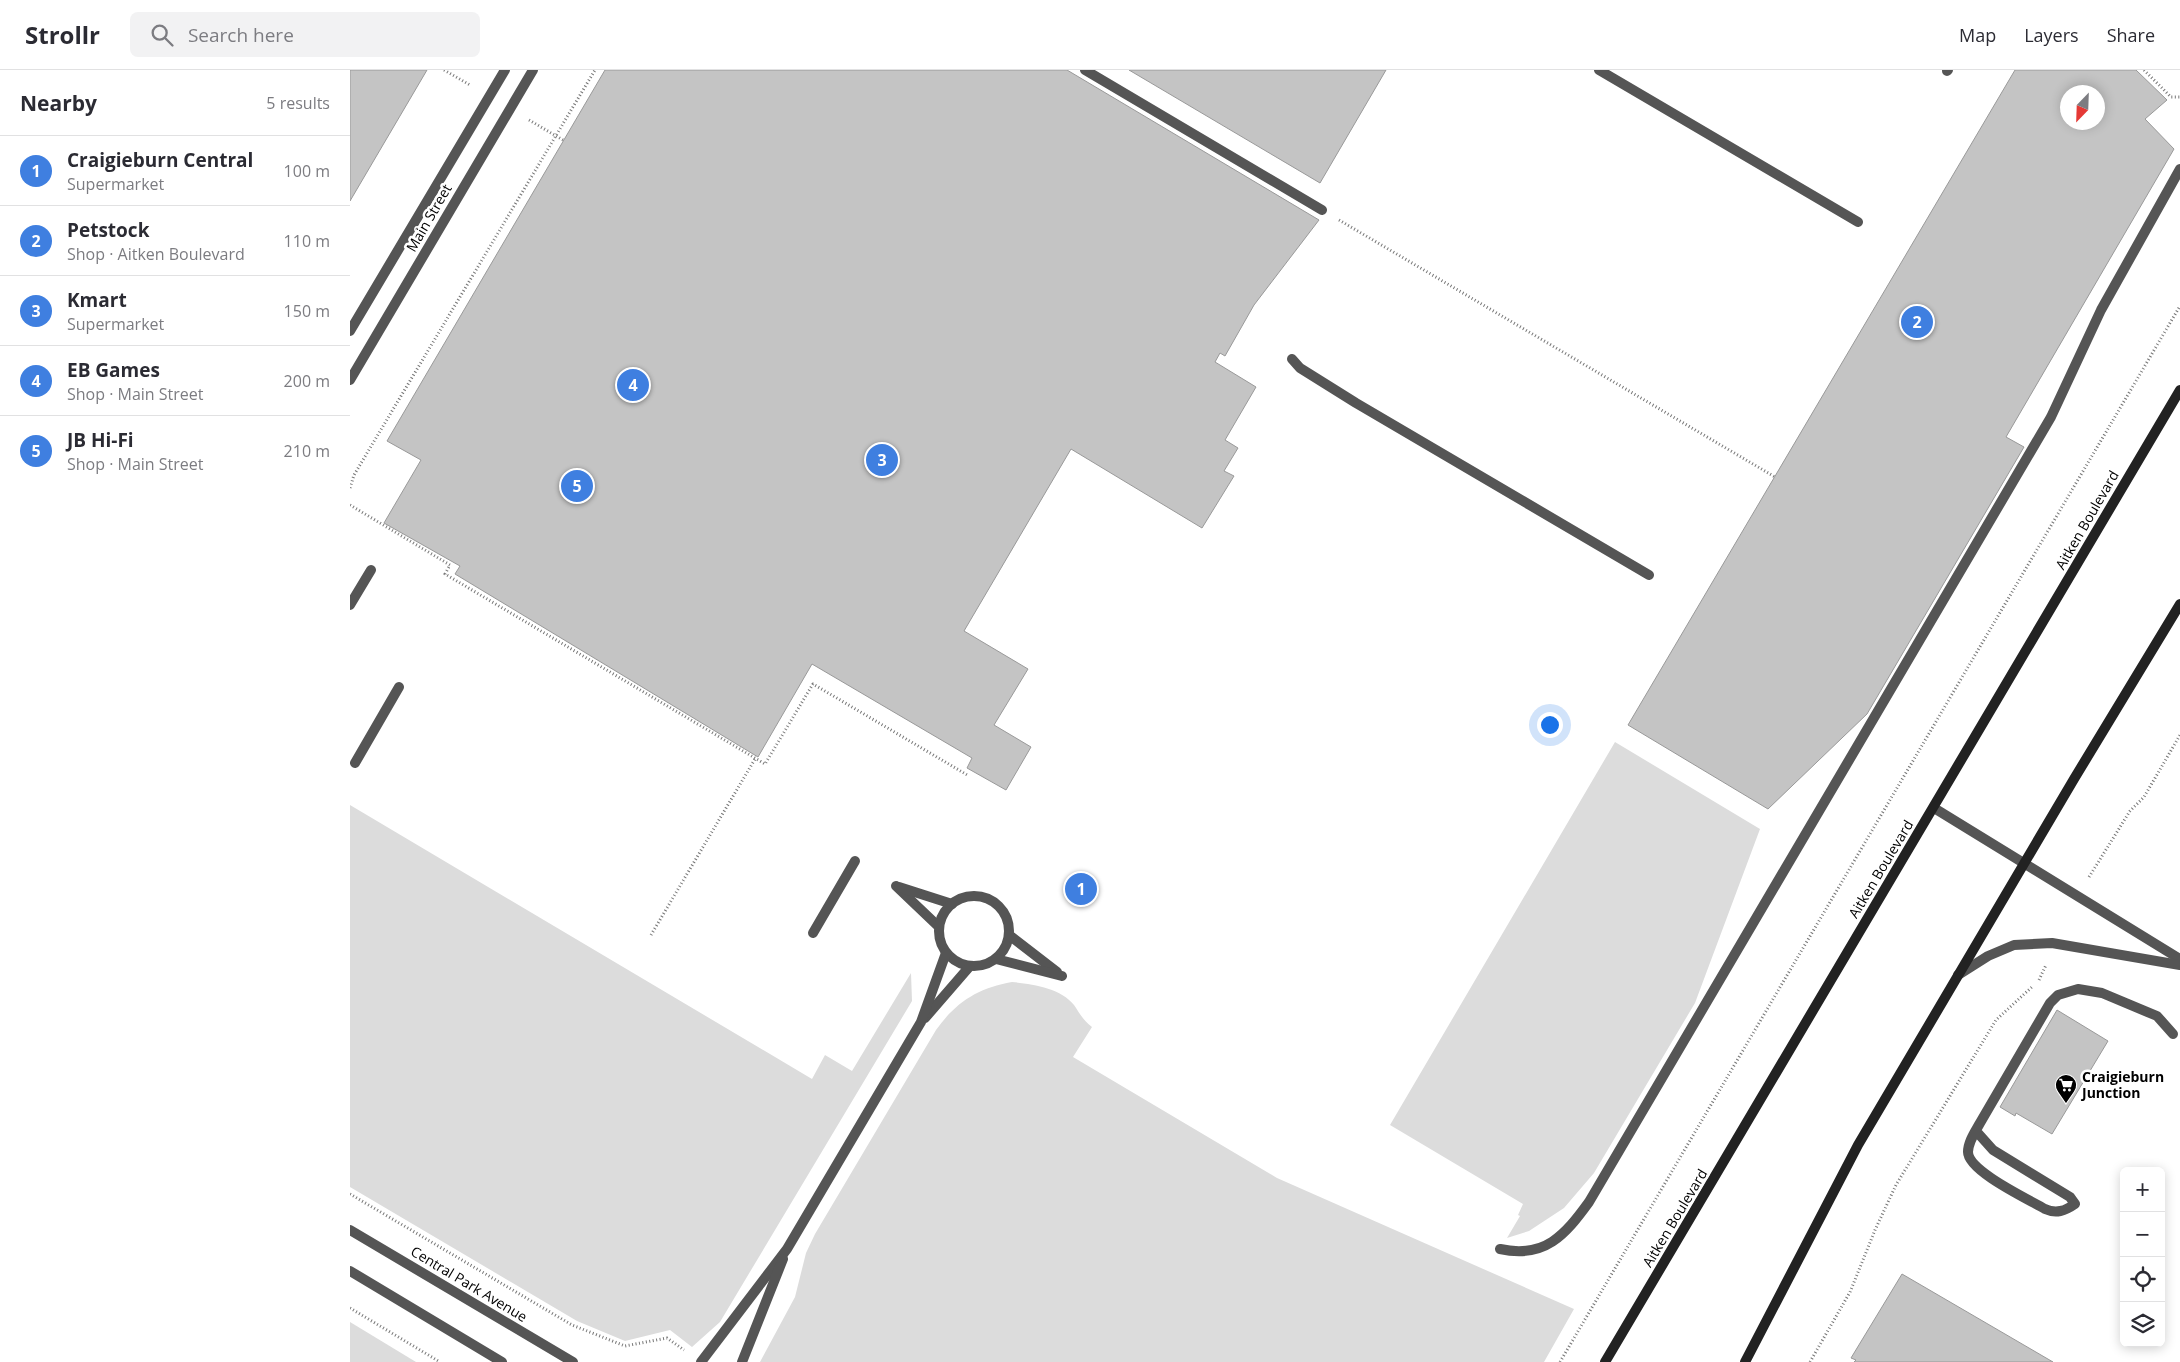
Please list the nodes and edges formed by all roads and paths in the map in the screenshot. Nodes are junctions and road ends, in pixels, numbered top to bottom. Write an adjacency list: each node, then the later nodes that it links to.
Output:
1 (505, 70): 12 (street, Main Street)
2 (533, 70): 14 (street, Main Street)
3 (595, 70): 17 (path)
4 (1085, 70): 9 (street)
5 (1599, 70): 10 (street)
6 (2144, 70): 7 (path)
7 (2180, 97)
8 (2180, 169): 50 (street)
9 (1322, 210): 16 (path)
10 (1858, 222)
11 (2180, 306): 59 (path)
12 (350, 331)
13 (1292, 359): 20 (street)
14 (350, 380)
15 (2180, 390): 28 (main road, Aitken Boulevard)
16 (1775, 477)
17 (350, 488)
18 (350, 505): 25 (path)
19 (371, 570): 22 (street)
20 (1649, 575)
21 (2180, 604): 30 (main road)
22 (350, 605)
23 (399, 687): 26 (street)
24 (2180, 735): 31 (path)
25 (755, 758): 27 (path); 35 (path)
26 (355, 763)
27 (969, 776)
28 (1934, 808): 30 (street); 60 (main road, Aitken Boulevard)
29 (855, 861): 34 (street)
30 (2024, 864): 31 (street); 43 (main road)
31 (2078, 896): 40 (street)
32 (952, 904): 33 (street); 33 (street); 36 (street)
33 (939, 927): 38 (street)
34 (813, 933)
35 (651, 935)
36 (1009, 935): 39 (street); 39 (street)
37 (2052, 943): 42 (street); 43 (street); 62 (path)
38 (946, 953): 41 (street); 44 (street)
39 (996, 959): 41 (street)
40 (2180, 959)
41 (970, 966): 44 (street)
42 (2180, 966)
43 (1958, 975): 61 (main road)
44 (921, 1022): 49 (street)
45 (2173, 1034): 46 (street)
46 (1976, 1131): 46 (street)
47 (350, 1194): 53 (path)
48 (350, 1230): 56 (street, Central Park Avenue)
49 (787, 1249): 57 (street); 58 (street)
50 (1500, 1249)
51 (350, 1271): 55 (street)
52 (350, 1308): 54 (path)
53 (687, 1352)
54 (440, 1362)
55 (502, 1362)
56 (573, 1362)
57 (701, 1362)
58 (742, 1362)
59 (1560, 1362)
60 (1606, 1362)
61 (1745, 1362)
62 (1810, 1362)

